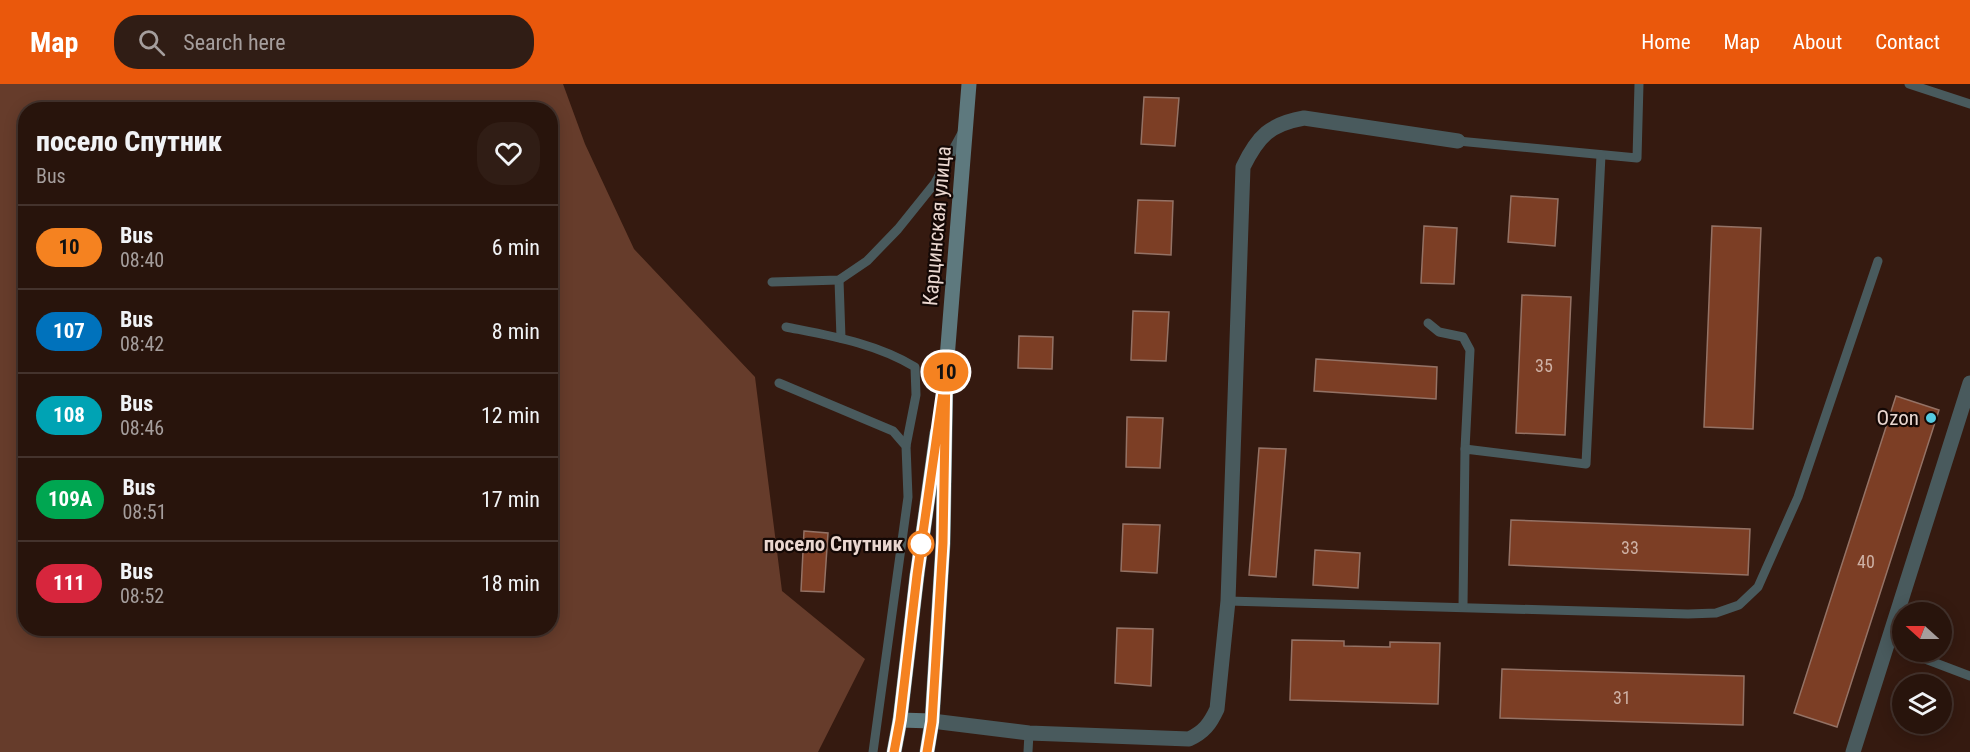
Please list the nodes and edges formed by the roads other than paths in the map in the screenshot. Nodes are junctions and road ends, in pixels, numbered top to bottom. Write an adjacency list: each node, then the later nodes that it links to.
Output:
1 (964, 84): 6 (lane)
2 (969, 84): 6 (main road, Карцинская улица)
3 (1639, 84): 8 (lane)
4 (1909, 84): 5 (lane)
5 (1970, 104)
6 (966, 125): 10 (lane); 15 (main road, Карцинская улица)
7 (1458, 141): 8 (lane); 23 (street)
8 (1601, 155): 20 (lane)
9 (1878, 261): 24 (lane)
10 (839, 280): 11 (lane); 14 (lane)
11 (772, 282)
12 (1428, 323): 20 (lane)
13 (786, 327): 14 (lane)
14 (841, 338): 19 (lane)
15 (946, 371): 21 (main road); 30 (main road)
16 (779, 383): 19 (lane)
17 (1970, 383): 18 (street)
18 (1966, 407): 25 (street)
19 (906, 446): 32 (lane)
20 (1465, 449): 24 (lane)
21 (921, 547): 22 (street)
22 (917, 575): 29 (main road)
23 (1228, 601): 24 (lane); 31 (street)
24 (1463, 607)
25 (1887, 645): 26 (lane); 37 (street)
26 (1892, 647)
27 (1932, 662): 28 (lane)
28 (1970, 676)
29 (900, 720): 30 (main road); 33 (lane); 34 (main road)
30 (932, 722): 31 (street); 35 (main road)
31 (1029, 733): 36 (lane)
32 (873, 752)
33 (886, 752)
34 (894, 752)
35 (927, 752)
36 (1028, 752)
37 (1853, 752)

